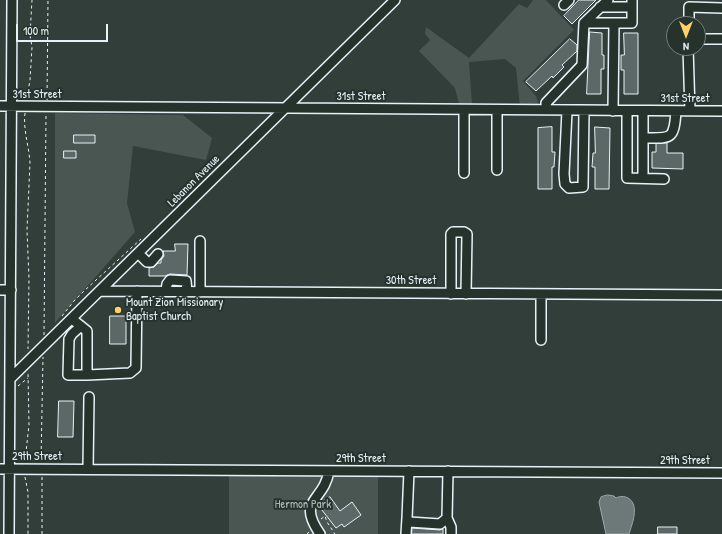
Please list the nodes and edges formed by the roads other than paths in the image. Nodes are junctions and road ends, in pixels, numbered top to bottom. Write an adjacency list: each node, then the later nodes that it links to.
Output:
1 (12, 0): 15 (street)
2 (395, 0): 16 (street, Lebanon Avenue)
3 (608, 0): 6 (street)
4 (632, 3): 6 (street); 10 (street)
5 (689, 3): 7 (street); 8 (street)
6 (600, 7): 9 (street)
7 (722, 8)
8 (689, 16)
9 (584, 23): 10 (street); 19 (street)
10 (614, 23): 22 (street)
11 (706, 39): 12 (street)
12 (722, 39)
13 (688, 56): 26 (street)
14 (0, 106): 15 (street, 31st Street)
15 (12, 106): 16 (street, 31st Street); 37 (street)
16 (285, 108): 17 (street, 31st Street); 34 (street, Lebanon Avenue)
17 (464, 110): 18 (street, 31st Street); 30 (street)
18 (497, 110): 19 (street, 31st Street); 29 (street)
19 (547, 110): 20 (street, 31st Street)
20 (567, 110): 21 (street, 31st Street); 21 (street)
21 (584, 111): 22 (street, 31st Street)
22 (613, 111): 23 (street, 31st Street)
23 (627, 111): 24 (street, 31st Street); 31 (street)
24 (643, 111): 25 (street, 31st Street); 28 (street)
25 (676, 111): 26 (street, 31st Street); 28 (street)
26 (690, 111): 27 (street, 31st Street)
27 (722, 111)
28 (643, 138): 31 (street)
29 (497, 170)
30 (464, 173)
31 (643, 178): 32 (street)
32 (664, 179)
33 (200, 241): 40 (street)
34 (138, 253): 35 (street); 38 (street, Lebanon Avenue)
35 (158, 254)
36 (0, 290): 37 (street)
37 (11, 290): 49 (street)
38 (100, 291): 39 (street, 30th Street); 45 (street, Lebanon Avenue)
39 (137, 291): 40 (street, 30th Street); 48 (street)
40 (200, 292): 41 (street, 30th Street)
41 (451, 294): 42 (street, 30th Street); 42 (street)
42 (466, 294): 43 (street, 30th Street)
43 (541, 294): 44 (street, 30th Street); 47 (street)
44 (722, 295)
45 (72, 319): 46 (street); 49 (street, Lebanon Avenue)
46 (81, 326): 48 (street); 48 (street)
47 (541, 340)
48 (87, 375)
49 (13, 383): 52 (street)
50 (88, 397): 53 (street)
51 (0, 469): 52 (street, 29th Street)
52 (10, 469): 53 (street, 29th Street); 60 (street)
53 (88, 469): 54 (street, 29th Street)
54 (329, 470): 55 (street, 29th Street); 61 (street)
55 (409, 471): 56 (street, 29th Street); 58 (street)
56 (448, 471): 57 (street, 29th Street); 59 (street)
57 (722, 473)
58 (407, 518): 59 (street); 62 (street)
59 (447, 518): 63 (street)
60 (10, 534)
61 (320, 534)
62 (406, 534)
63 (452, 534)

